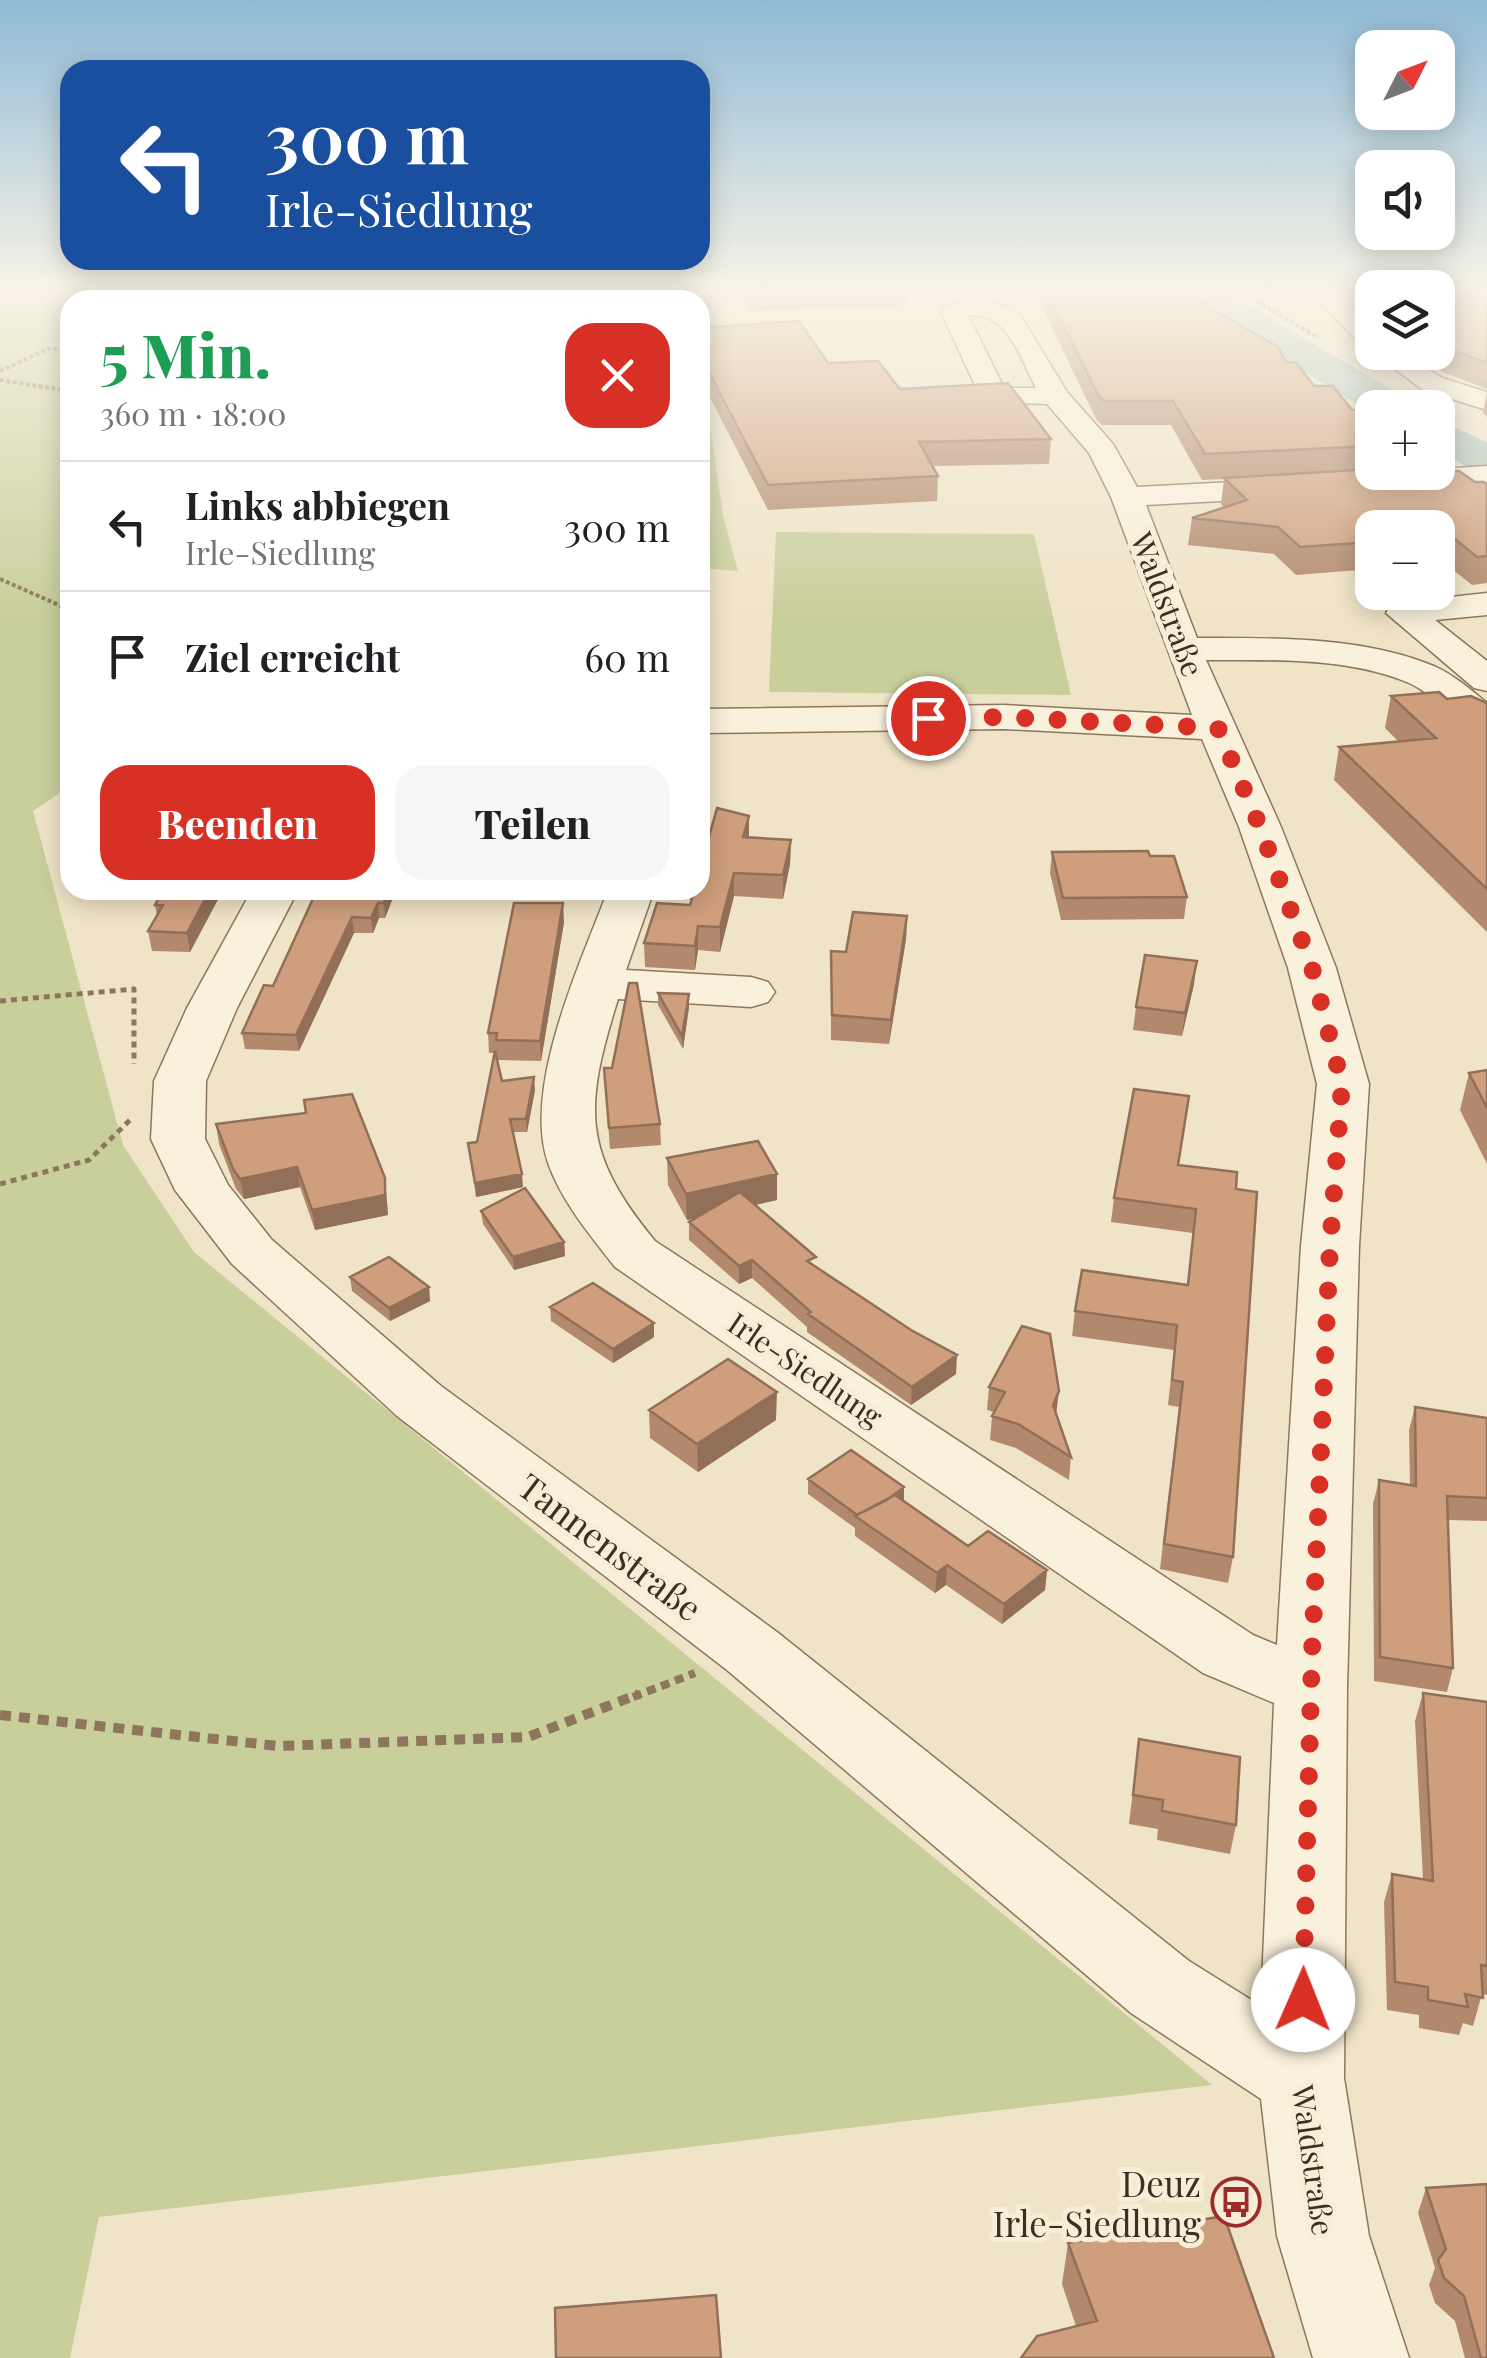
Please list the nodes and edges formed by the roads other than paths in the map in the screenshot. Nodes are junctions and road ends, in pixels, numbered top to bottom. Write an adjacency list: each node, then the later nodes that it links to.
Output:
1 (1057, 398): 4 (street, Waldstraße)
2 (1471, 477): 5 (street)
3 (1330, 486): 4 (street, Waldstraße)
4 (1126, 497): 7 (street, Waldstraße)
5 (1487, 502)
6 (1487, 604): 8 (street)
7 (1183, 649): 8 (street); 10 (street, Waldstraße)
8 (1485, 708)
9 (710, 721): 10 (street)
10 (1218, 728): 15 (street, Waldstraße)
11 (271, 900): 16 (street, Tannenstraße)
12 (627, 900): 13 (street, Irle-Siedlung)
13 (598, 983): 14 (street); 15 (street, Irle-Siedlung)
14 (752, 992)
15 (1311, 1688): 16 (street, Waldstraße)
16 (1302, 2078): 17 (street, Waldstraße)
17 (1361, 2358)

